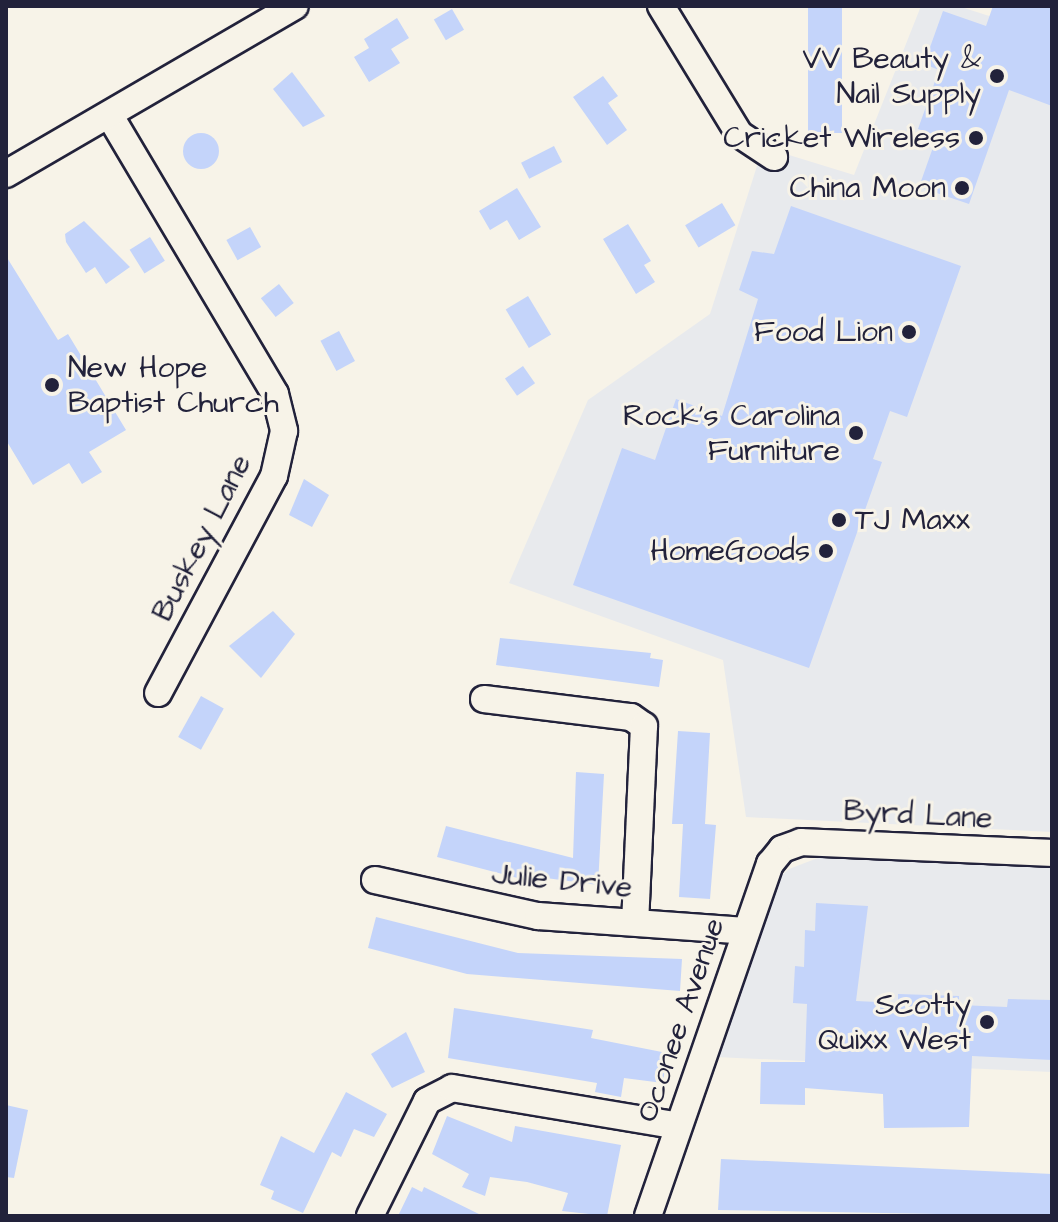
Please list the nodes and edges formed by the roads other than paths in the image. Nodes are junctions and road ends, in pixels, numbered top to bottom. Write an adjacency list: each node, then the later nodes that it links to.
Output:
1 (295, 6): 3 (street)
2 (661, 6): 4 (street)
3 (110, 116): 5 (street); 6 (street, Buskey Lane)
4 (774, 157)
5 (6, 174)
6 (158, 693)
7 (484, 699): 11 (street)
8 (782, 849): 9 (street, Byrd Lane); 12 (street, Oconee Avenue)
9 (1052, 853)
10 (375, 880): 11 (street, Julie Drive)
11 (635, 921): 12 (street, Julie Drive)
12 (745, 931): 13 (street, Oconee Avenue)
13 (678, 1126): 14 (street); 15 (street, Oconee Avenue)
14 (370, 1216)
15 (648, 1216)

